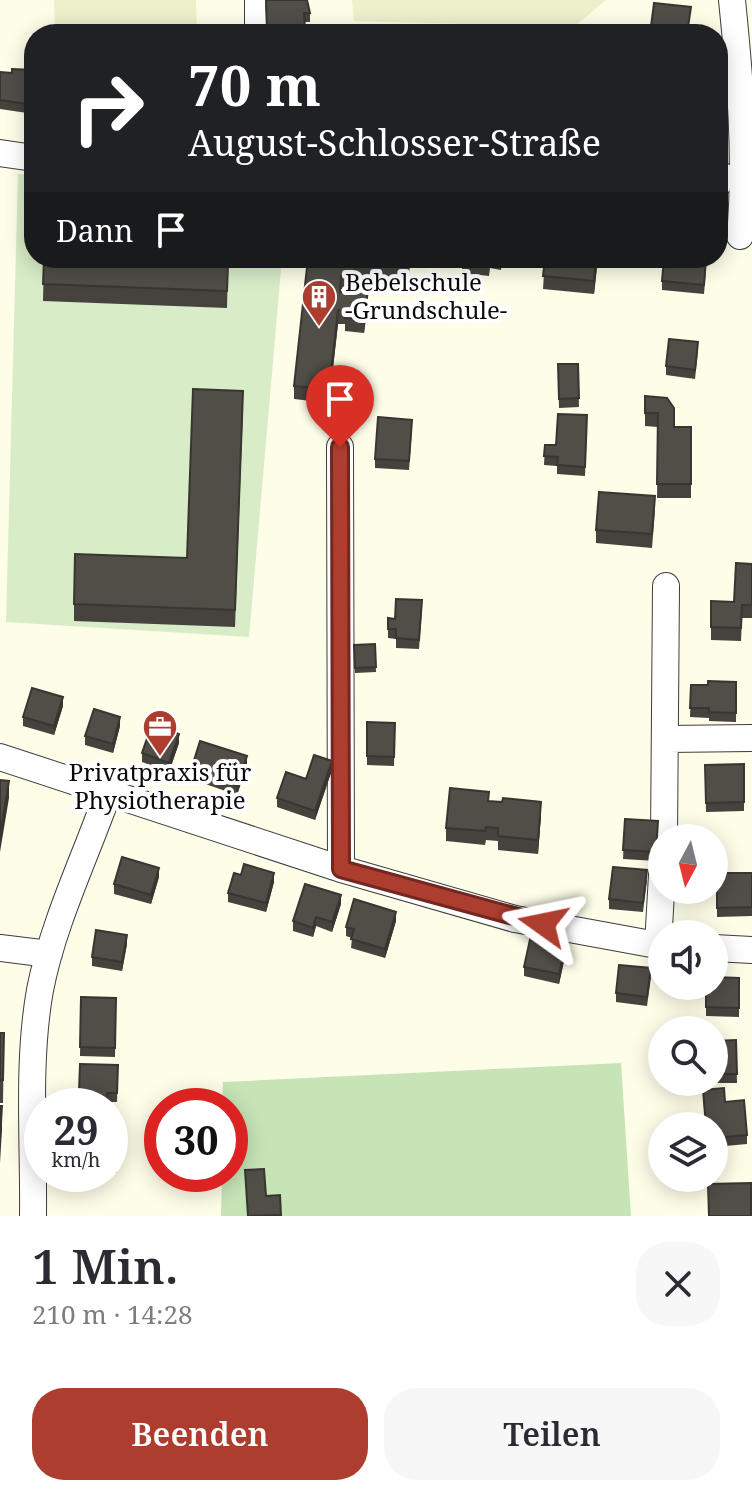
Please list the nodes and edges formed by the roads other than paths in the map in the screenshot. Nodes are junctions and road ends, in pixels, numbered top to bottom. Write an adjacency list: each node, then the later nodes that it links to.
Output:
1 (258, 0): 3 (street)
2 (732, 0): 6 (street)
3 (258, 24)
4 (0, 153): 5 (street)
5 (24, 157)
6 (737, 236)
7 (340, 447): 14 (street)
8 (666, 586): 10 (street)
9 (752, 738): 10 (street)
10 (667, 739): 13 (street)
11 (0, 757): 12 (street)
12 (108, 793): 14 (street); 19 (street)
13 (664, 824)
14 (341, 869): 15 (street)
15 (648, 944)
16 (0, 948): 19 (street)
17 (728, 949): 18 (street)
18 (752, 950)
19 (49, 954): 20 (street)
20 (33, 1216)

